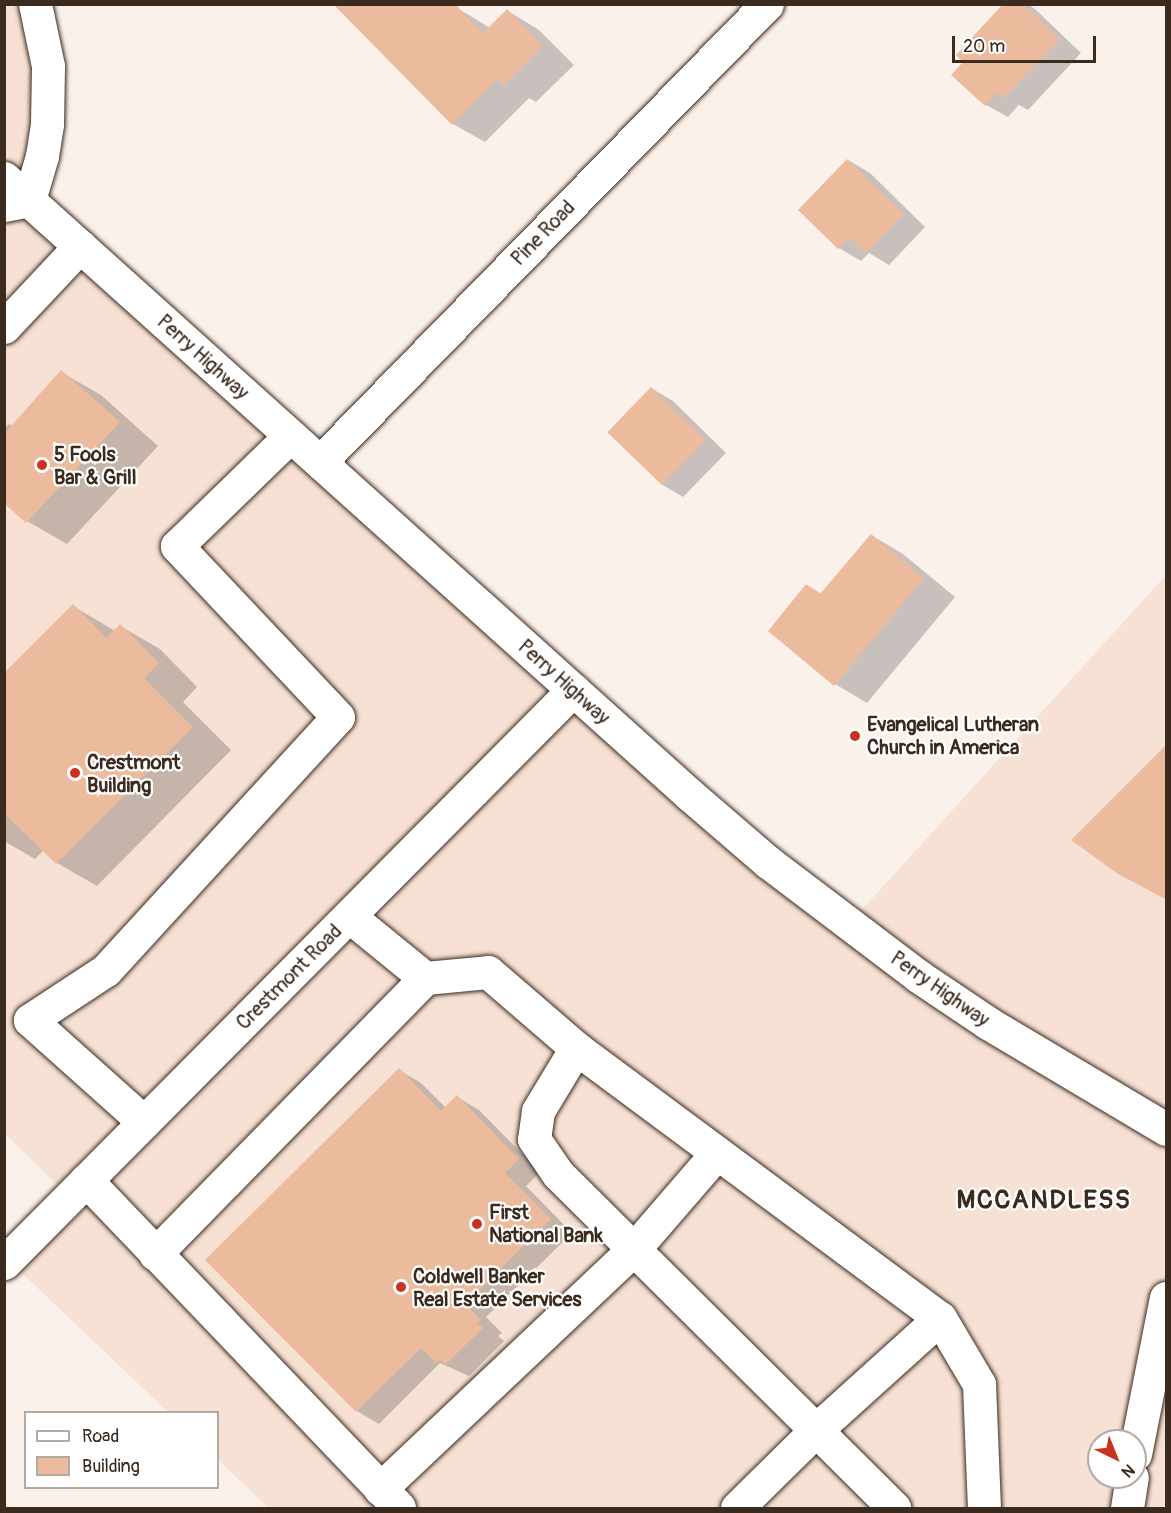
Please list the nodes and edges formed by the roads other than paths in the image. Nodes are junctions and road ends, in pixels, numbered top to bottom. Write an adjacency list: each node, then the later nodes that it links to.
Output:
1 (35, 4): 4 (main road)
2 (767, 4): 8 (main road, Pine Road)
3 (4, 178): 4 (main road, Perry Highway)
4 (17, 202): 5 (main road, Perry Highway)
5 (80, 246): 6 (main road); 7 (main road, Perry Highway)
6 (4, 327)
7 (290, 436): 8 (main road, Perry Highway); 13 (main road)
8 (320, 462): 9 (main road, Perry Highway)
9 (573, 690): 10 (main road, Crestmont Road); 14 (main road, Perry Highway)
10 (349, 916): 11 (main road); 13 (main road, Crestmont Road)
11 (426, 978): 12 (main road); 18 (main road)
12 (576, 1048): 15 (main road); 17 (main road)
13 (144, 1122): 16 (main road, Crestmont Road)
14 (1167, 1129)
15 (717, 1153): 17 (main road); 21 (main road)
16 (86, 1180): 18 (main road); 19 (main road, Crestmont Road)
17 (634, 1249): 23 (main road); 25 (main road)
18 (154, 1254): 25 (main road)
19 (4, 1263)
20 (1167, 1298): 22 (main road)
21 (940, 1318): 23 (main road); 28 (main road)
22 (1140, 1429)
23 (816, 1430): 26 (main road); 27 (main road)
24 (1130, 1489): 29 (main road)
25 (389, 1499)
26 (737, 1509)
27 (894, 1509)
28 (984, 1509)
29 (1127, 1509)

